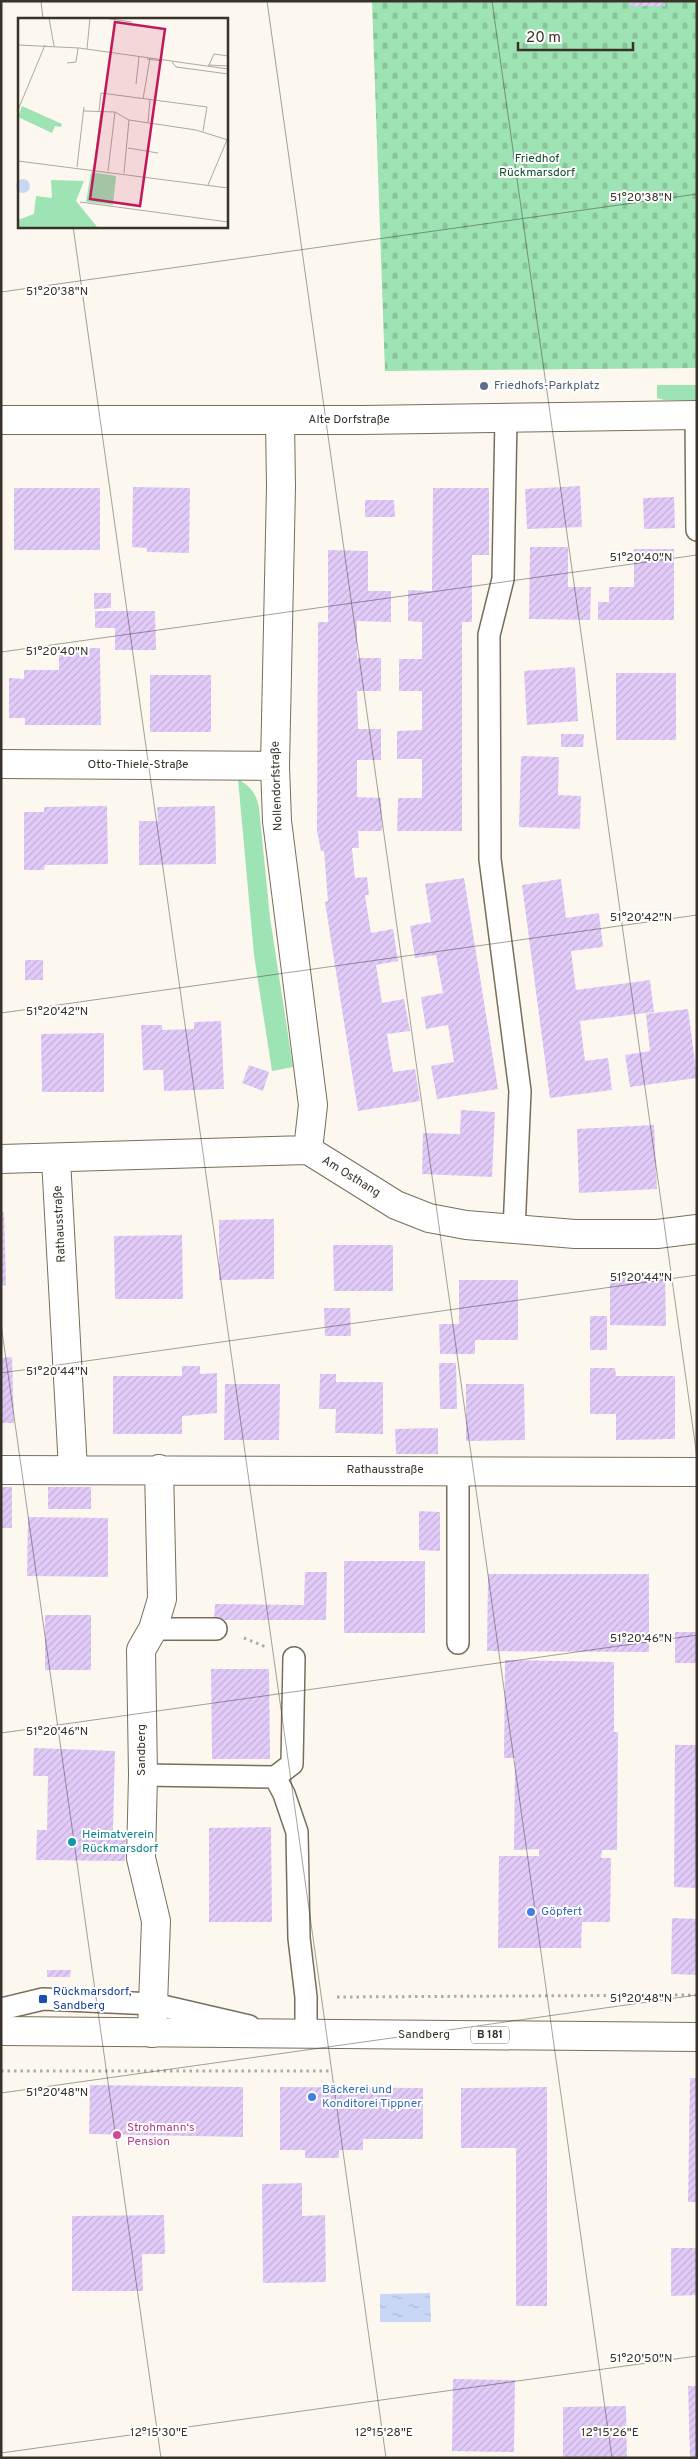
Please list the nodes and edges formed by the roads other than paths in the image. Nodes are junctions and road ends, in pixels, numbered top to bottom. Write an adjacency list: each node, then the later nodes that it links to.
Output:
1 (696, 415): 2 (street, Alte Dorfstraße); 5 (lane)
2 (506, 418): 4 (street, Alte Dorfstraße); 12 (lane)
3 (1, 420): 4 (street, Alte Dorfstraße)
4 (280, 420): 7 (street, Nollendorfstraße)
5 (697, 530)
6 (1, 764): 7 (street, Otto-Thiele-Straße)
7 (275, 766): 8 (street, Nollendorfstraße)
8 (308, 1150): 9 (street, Am Osthang); 12 (street, Am Osthang)
9 (56, 1159): 10 (street, Am Osthang); 13 (street, Rathausstraße)
10 (1, 1160)
11 (697, 1229): 12 (street, Am Osthang)
12 (514, 1231)
13 (73, 1469): 14 (street, Rathausstraße); 15 (street, Rathausstraße)
14 (159, 1469): 16 (street, Rathausstraße); 18 (street, Sandberg)
15 (1, 1470)
16 (458, 1470): 17 (street, Rathausstraße); 20 (lane)
17 (697, 1472)
18 (153, 1629): 19 (lane); 22 (street, Sandberg)
19 (216, 1629)
20 (458, 1644)
21 (294, 1658): 23 (lane)
22 (143, 1775): 23 (lane); 24 (street, Sandberg)
23 (275, 1777): 28 (lane)
24 (154, 2004): 25 (lane); 27 (street, Sandberg); 28 (lane)
25 (1, 2009)
26 (1, 2031): 27 (street, Sandberg / B 181)
27 (152, 2033): 28 (street, Sandberg / B 181)
28 (295, 2034): 29 (street, Sandberg / B 181)
29 (697, 2037)

